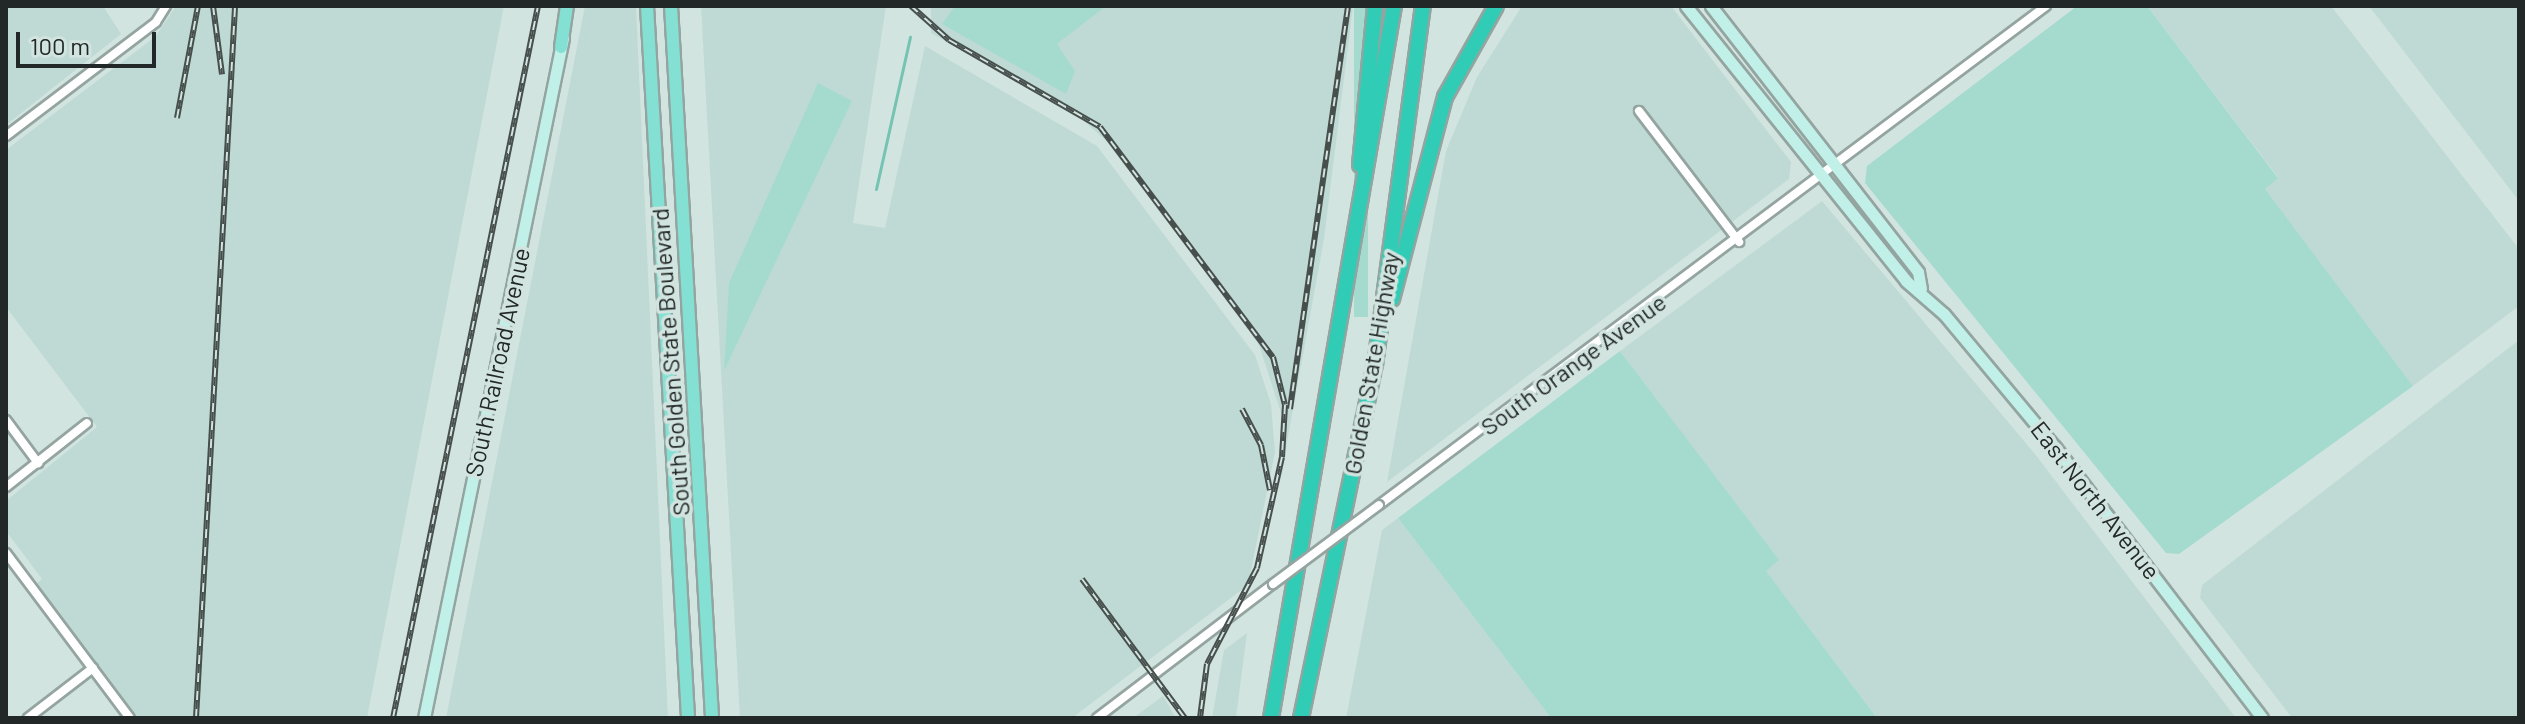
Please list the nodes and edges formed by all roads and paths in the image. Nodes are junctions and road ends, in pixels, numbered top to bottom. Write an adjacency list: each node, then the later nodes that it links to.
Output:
1 (568, 6): 12 (main road)
2 (647, 6): 30 (main road, South Golden State Boulevard)
3 (671, 6): 31 (main road, South Golden State Boulevard)
4 (1375, 6): 19 (highway)
5 (1394, 6): 19 (highway, Golden State Highway)
6 (1423, 6): 20 (highway, Golden State Highway)
7 (1496, 6): 20 (highway)
8 (1686, 6): 16 (street, East North Avenue)
9 (1711, 6): 15 (street, East North Avenue)
10 (2046, 6): 15 (street, South Orange Avenue)
11 (165, 7): 14 (street)
12 (561, 47): 29 (street, South Railroad Avenue)
13 (1639, 111): 17 (street)
14 (6, 136)
15 (1835, 168): 16 (street, South Orange Avenue); 18 (street, East North Avenue)
16 (1821, 179): 17 (street, South Orange Avenue); 18 (street, East North Avenue)
17 (1739, 242): 32 (street, South Orange Avenue, bridge)
18 (1921, 289): 35 (street, East North Avenue)
19 (1347, 308): 33 (highway, Golden State Highway)
20 (1375, 365): 34 (highway, Golden State Highway)
21 (6, 420): 23 (street)
22 (87, 423): 23 (street)
23 (38, 463): 24 (street)
24 (6, 487)
25 (6, 553): 26 (street)
26 (93, 668): 27 (street); 28 (street)
27 (28, 718)
28 (130, 718)
29 (424, 718)
30 (688, 718)
31 (712, 718)
32 (1097, 718)
33 (1271, 718)
34 (1301, 718)
35 (2262, 718)

